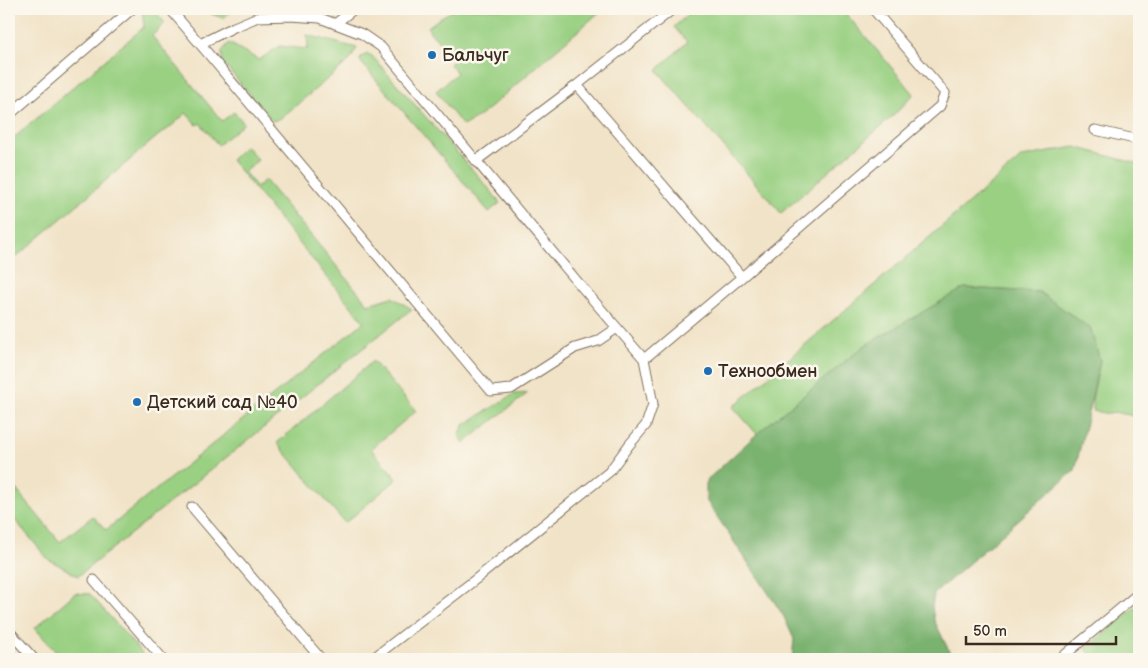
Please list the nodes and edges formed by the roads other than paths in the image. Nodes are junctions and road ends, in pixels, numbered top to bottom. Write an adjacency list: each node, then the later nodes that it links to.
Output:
1 (132, 9): 9 (lane)
2 (170, 9): 7 (lane)
3 (354, 9): 6 (lane)
4 (673, 9): 8 (lane)
5 (873, 9): 13 (lane)
6 (335, 24): 7 (lane); 12 (lane)
7 (200, 44): 14 (lane)
8 (577, 85): 12 (lane); 13 (lane)
9 (9, 115)
10 (1095, 130): 11 (lane)
11 (1139, 140)
12 (476, 161): 14 (lane)
13 (742, 277): 15 (lane)
14 (617, 328): 15 (lane)
15 (644, 359): 23 (lane)
16 (192, 507): 22 (lane)
17 (94, 580): 21 (lane)
18 (1139, 593): 24 (lane)
19 (9, 631): 20 (lane)
20 (34, 659)
21 (163, 659)
22 (321, 659)
23 (372, 659)
24 (1060, 659)

